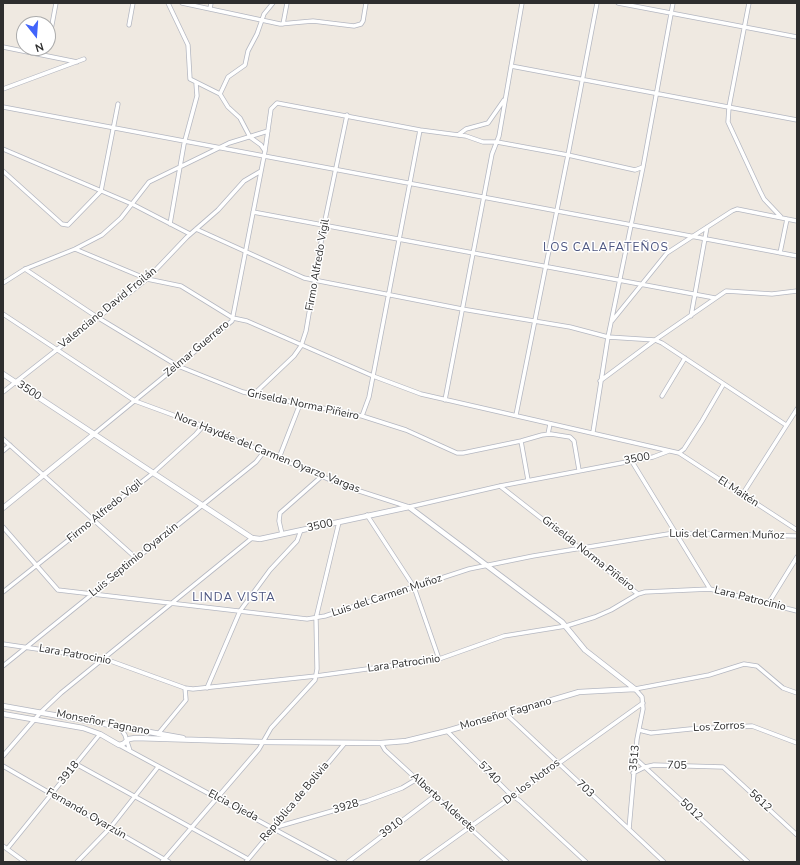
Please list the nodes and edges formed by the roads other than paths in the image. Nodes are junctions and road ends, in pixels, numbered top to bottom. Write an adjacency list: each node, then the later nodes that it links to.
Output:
1 (56, 3): 16 (street)
2 (133, 3): 19 (street)
3 (168, 3): 29 (street)
4 (182, 3): 14 (street)
5 (211, 3): 14 (street)
6 (273, 3): 17 (street)
7 (287, 3): 18 (street)
8 (366, 3): 18 (street)
9 (522, 3): 27 (street)
10 (597, 3): 28 (street)
11 (618, 3): 15 (street)
12 (673, 3): 15 (street)
13 (749, 3): 20 (street)
14 (210, 9): 17 (street)
15 (671, 14): 20 (street); 31 (street)
16 (54, 16)
17 (262, 20): 18 (street); 32 (street)
18 (283, 24)
19 (129, 25)
20 (744, 26): 21 (street); 36 (street)
21 (797, 37)
22 (3, 47): 23 (street)
23 (16, 50)
24 (46, 56): 26 (street)
25 (84, 59): 26 (street)
26 (77, 62): 30 (street)
27 (511, 66): 28 (street); 33 (street)
28 (582, 79): 31 (street); 49 (street)
29 (196, 83): 32 (street); 44 (street)
30 (3, 89)
31 (656, 93): 36 (street); 51 (street)
32 (220, 94): 43 (street)
33 (506, 98): 42 (street); 45 (street)
34 (118, 104): 39 (street)
35 (3, 107): 39 (street)
36 (729, 107): 38 (street); 61 (street)
37 (347, 115): 40 (street); 41 (street, Zelmar Guerrero); 52 (street, Firmo Alfredo Vigil)
38 (797, 120)
39 (114, 128): 44 (street); 56 (street)
40 (420, 130): 42 (street); 55 (street)
41 (268, 131): 43 (street); 48 (street, Zelmar Guerrero)
42 (458, 135): 45 (street)
43 (250, 137): 46 (street); 48 (street)
44 (185, 141): 46 (street); 50 (street)
45 (497, 142): 49 (street); 57 (street)
46 (220, 147): 48 (street); 50 (street)
47 (3, 149): 56 (street)
48 (265, 153): 52 (street); 53 (street, Zelmar Guerrero)
49 (568, 155): 51 (street); 59 (street)
50 (180, 166): 58 (street); 64 (street)
51 (643, 167): 66 (street)
52 (335, 170): 55 (street); 65 (street, Firmo Alfredo Vigil)
53 (261, 171): 60 (street, Zelmar Guerrero); 68 (street, Valenciano David Froilán)
54 (3, 172): 56 (street)
55 (409, 183): 57 (street); 71 (street)
56 (101, 191): 58 (street)
57 (485, 196): 59 (street); 75 (street)
58 (132, 204): 64 (street); 73 (street)
59 (557, 211): 66 (street); 78 (street)
60 (254, 212): 65 (street); 74 (street, Zelmar Guerrero)
61 (782, 218): 62 (street); 67 (street)
62 (787, 219): 63 (street); 76 (street)
63 (797, 221)
64 (170, 224): 69 (street)
65 (324, 225): 71 (street); 81 (street, Firmo Alfredo Vigil)
66 (631, 225): 70 (street); 82 (street)
67 (707, 227): 70 (street); 72 (street)
68 (196, 230): 69 (street, Valenciano David Froilán); 74 (street)
69 (190, 234): 80 (street, Valenciano David Froilán)
70 (693, 237): 72 (street); 84 (street)
71 (399, 239): 75 (street); 87 (street)
72 (705, 239): 76 (street); 86 (street)
73 (75, 249): 79 (street); 80 (street)
74 (246, 252): 81 (street); 93 (street, Zelmar Guerrero)
75 (473, 253): 78 (street); 89 (street)
76 (780, 253): 77 (street)
77 (797, 256)
78 (546, 267): 82 (street); 94 (street)
79 (24, 269): 83 (street); 92 (street, Griselda Norma Piñeiro)
80 (147, 279): 92 (street, Valenciano David Froilán); 93 (street)
81 (314, 280): 87 (street); 98 (street, Firmo Alfredo Vigil)
82 (620, 281): 84 (street); 95 (street)
83 (3, 283)
84 (641, 285): 86 (street); 95 (street)
85 (797, 291): 88 (street)
86 (695, 294): 88 (street); 91 (street)
87 (388, 295): 89 (street); 103 (street)
88 (715, 298): 91 (street)
89 (462, 309): 94 (street); 110 (street)
90 (3, 314): 99 (street, Nora Haydée del Carmen Oyarzo Vargas)
91 (691, 316): 97 (street)
92 (97, 317): 99 (street, Valenciano David Froilán); 101 (street, Griselda Norma Piñeiro)
93 (233, 318): 98 (street); 101 (street, Zelmar Guerrero)
94 (535, 322): 96 (street); 114 (street)
95 (611, 322): 96 (street)
96 (608, 337): 97 (street); 104 (street)
97 (655, 340): 100 (street); 104 (street)
98 (301, 346): 103 (street); 108 (street, Firmo Alfredo Vigil)
99 (57, 349): 105 (street, Valenciano David Froilán); 111 (street, Nora Haydée del Carmen Oyarzo Vargas)
100 (685, 358): 106 (street); 109 (street)
101 (178, 366): 108 (street, Griselda Norma Piñeiro); 111 (street, Zelmar Guerrero)
102 (3, 374): 105 (street, 3500)
103 (373, 376): 110 (street); 115 (street)
104 (600, 381): 119 (street)
105 (16, 382): 107 (street, Valenciano David Froilán); 120 (street, 3500)
106 (723, 384): 117 (street); 128 (street)
107 (3, 392)
108 (253, 395): 112 (street, Griselda Norma Piñeiro)
109 (662, 396)
110 (445, 400): 114 (street)
111 (135, 401): 118 (street, Nora Haydée del Carmen Oyarzo Vargas); 120 (street, Zelmar Guerrero)
112 (300, 404): 115 (street, Griselda Norma Piñeiro); 129 (street)
113 (797, 409): 117 (street)
114 (516, 415): 116 (street)
115 (362, 416): 123 (street, Griselda Norma Piñeiro)
116 (550, 424): 119 (street); 121 (street)
117 (786, 425): 137 (street)
118 (202, 426): 127 (street, Nora Haydée del Carmen Oyarzo Vargas); 132 (street, Firmo Alfredo Vigil)
119 (593, 432): 126 (street)
120 (94, 434): 132 (street, 3500); 133 (street, Zelmar Guerrero)
121 (548, 434): 123 (street, Griselda Norma Piñeiro); 131 (street, Griselda Norma Piñeiro)
122 (3, 439): 124 (street)
123 (521, 441): 135 (street)
124 (10, 445): 125 (street); 133 (street)
125 (3, 451)
126 (669, 451): 128 (street); 130 (street, 3500)
127 (263, 453): 129 (street, Nora Haydée del Carmen Oyarzo Vargas); 138 (street, Luis Septimio Oyarzún)
128 (679, 453): 137 (street, El Maitén)
129 (279, 458): 134 (street, Nora Haydée del Carmen Oyarzo Vargas)
130 (631, 460): 131 (street, 3500); 147 (street)
131 (579, 470): 135 (street, 3500)
132 (153, 473): 138 (street, 3500); 142 (street, Firmo Alfredo Vigil)
133 (43, 475): 140 (street, Zelmar Guerrero); 142 (street)
134 (322, 476): 139 (street, Nora Haydée del Carmen Oyarzo Vargas); 148 (street)
135 (528, 480): 136 (street, 3500)
136 (500, 486): 139 (street, 3500); 151 (street, Griselda Norma Piñeiro)
137 (742, 495): 146 (street, El Maitén)
138 (202, 505): 150 (street, 3500); 153 (street, Luis Septimio Oyarzún)
139 (409, 507): 141 (street, 3500); 154 (street, Nora Haydée del Carmen Oyarzo Vargas)
140 (3, 508)
141 (367, 515): 143 (street, 3500); 156 (street)
142 (93, 520): 153 (street); 155 (street, Firmo Alfredo Vigil)
143 (339, 522): 145 (street, 3500); 165 (street)
144 (3, 527): 155 (street, Luis del Carmen Muñoz)
145 (302, 530): 148 (street, 3500); 163 (street)
146 (797, 530)
147 (674, 533): 149 (street, Luis del Carmen Muñoz); 151 (street, Luis del Carmen Muñoz); 157 (street)
148 (282, 534): 150 (street, 3500)
149 (797, 536)
150 (252, 538): 161 (street)
151 (582, 549): 154 (street, Luis del Carmen Muñoz); 160 (street, Griselda Norma Piñeiro)
152 (797, 557): 162 (street)
153 (136, 558): 159 (street, Luis Septimio Oyarzún)
154 (487, 565): 156 (street, Luis del Carmen Muñoz); 166 (street, Nora Haydée del Carmen Oyarzo Vargas)
155 (36, 566): 158 (street, Firmo Alfredo Vigil); 159 (street, Luis del Carmen Muñoz)
156 (414, 587): 165 (street, Luis del Carmen Muñoz); 170 (street)
157 (710, 589): 160 (street, Lara Patrocinio); 162 (street, Lara Patrocinio)
158 (3, 592)
159 (90, 594): 161 (street, Luis del Carmen Muñoz); 168 (street, Luis Septimio Oyarzún)
160 (638, 594): 166 (street, Lara Patrocinio)
161 (174, 603): 163 (street, Luis del Carmen Muñoz); 169 (street)
162 (768, 604): 164 (street, Lara Patrocinio)
163 (240, 611): 165 (street, Luis del Carmen Muñoz); 174 (street)
164 (797, 611)
165 (316, 618): 172 (street)
166 (566, 626): 170 (street, Lara Patrocinio); 175 (street, Nora Haydée del Carmen Oyarzo Vargas)
167 (3, 644): 168 (street, Lara Patrocinio)
168 (24, 647): 169 (street, Lara Patrocinio); 171 (street, Luis Septimio Oyarzún)
169 (105, 659): 173 (street, Lara Patrocinio); 179 (street)
170 (439, 659): 172 (street, Lara Patrocinio)
171 (3, 666)
172 (316, 676): 174 (street, Lara Patrocinio); 190 (street)
173 (185, 688): 174 (street, Lara Patrocinio); 187 (street)
174 (207, 688)
175 (635, 689): 176 (street, Monseñor Fagnano); 177 (street); 181 (street, Monseñor Fagnano)
176 (797, 693)
177 (643, 703): 184 (street, 3513); 198 (street, De los Notros)
178 (3, 706): 179 (street, Monseñor Fagnano)
179 (41, 712): 182 (street); 183 (street, Monseñor Fagnano)
180 (3, 714): 182 (street, Monseñor Fagnano)
181 (506, 714): 185 (street, Monseñor Fagnano); 198 (street, 703)
182 (34, 719): 186 (street, Monseñor Fagnano); 196 (street)
183 (118, 726): 187 (street, Monseñor Fagnano); 188 (street)
184 (639, 730): 191 (street, Los Zorros); 197 (street, 3513)
185 (447, 731): 193 (street, Monseñor Fagnano); 208 (street, 5740)
186 (100, 734): 194 (street, Monseñor Fagnano); 199 (street, 3918)
187 (158, 734): 189 (street, Monseñor Fagnano)
188 (126, 741): 189 (street, Monseñor Fagnano); 194 (street, Monseñor Fagnano); 195 (street)
189 (202, 741): 190 (street, Monseñor Fagnano)
190 (263, 742): 192 (street, Monseñor Fagnano); 210 (street)
191 (797, 742)
192 (345, 743): 193 (street, Monseñor Fagnano); 213 (street, República de Bolivia)
193 (381, 743): 205 (street, Alberto Alderete)
194 (118, 744): 195 (street, Elcia Ojeda)
195 (130, 752): 201 (street, Elcia Ojeda)
196 (3, 756)
197 (635, 758): 202 (street, 5012); 204 (street, 3513)
198 (557, 763): 208 (street, De los Notros); 215 (street, 703)
199 (76, 764): 206 (street, 3918); 209 (street)
200 (3, 766): 206 (street, Fernando Oyarzún)
201 (158, 767): 209 (street); 210 (street, Elcia Ojeda)
202 (645, 767): 203 (street, 705); 204 (street, 705); 230 (street, 5012)
203 (723, 767): 216 (street, 5612)
204 (633, 773): 215 (street, 3513)
205 (417, 779): 207 (street, Alberto Alderete); 213 (street, 3928)
206 (52, 794): 211 (street, Fernando Oyarzún); 218 (street, 3918)
207 (436, 795): 214 (street, Alberto Alderete); 225 (street, 3910)
208 (514, 796): 214 (street, De los Notros); 228 (street, 5740)
209 (135, 797): 211 (street); 212 (street)
210 (217, 797): 212 (street); 213 (street, Elcia Ojeda)
211 (110, 828): 219 (street, Fernando Oyarzún); 222 (street)
212 (191, 828): 219 (street); 220 (street)
213 (273, 828): 220 (street, República de Bolivia); 224 (street, Elcia Ojeda)
214 (471, 828): 226 (street, De los Notros); 227 (street, Alberto Alderete)
215 (629, 829): 229 (street, 703)
216 (797, 835)
217 (3, 846): 218 (street)
218 (7, 849): 221 (street)
219 (163, 861): 223 (street, Fernando Oyarzún)
220 (247, 861)
221 (25, 862)
222 (77, 862)
223 (169, 862)
224 (335, 862)
225 (348, 862)
226 (421, 862)
227 (507, 862)
228 (586, 862)
229 (664, 862)
230 (748, 862)

